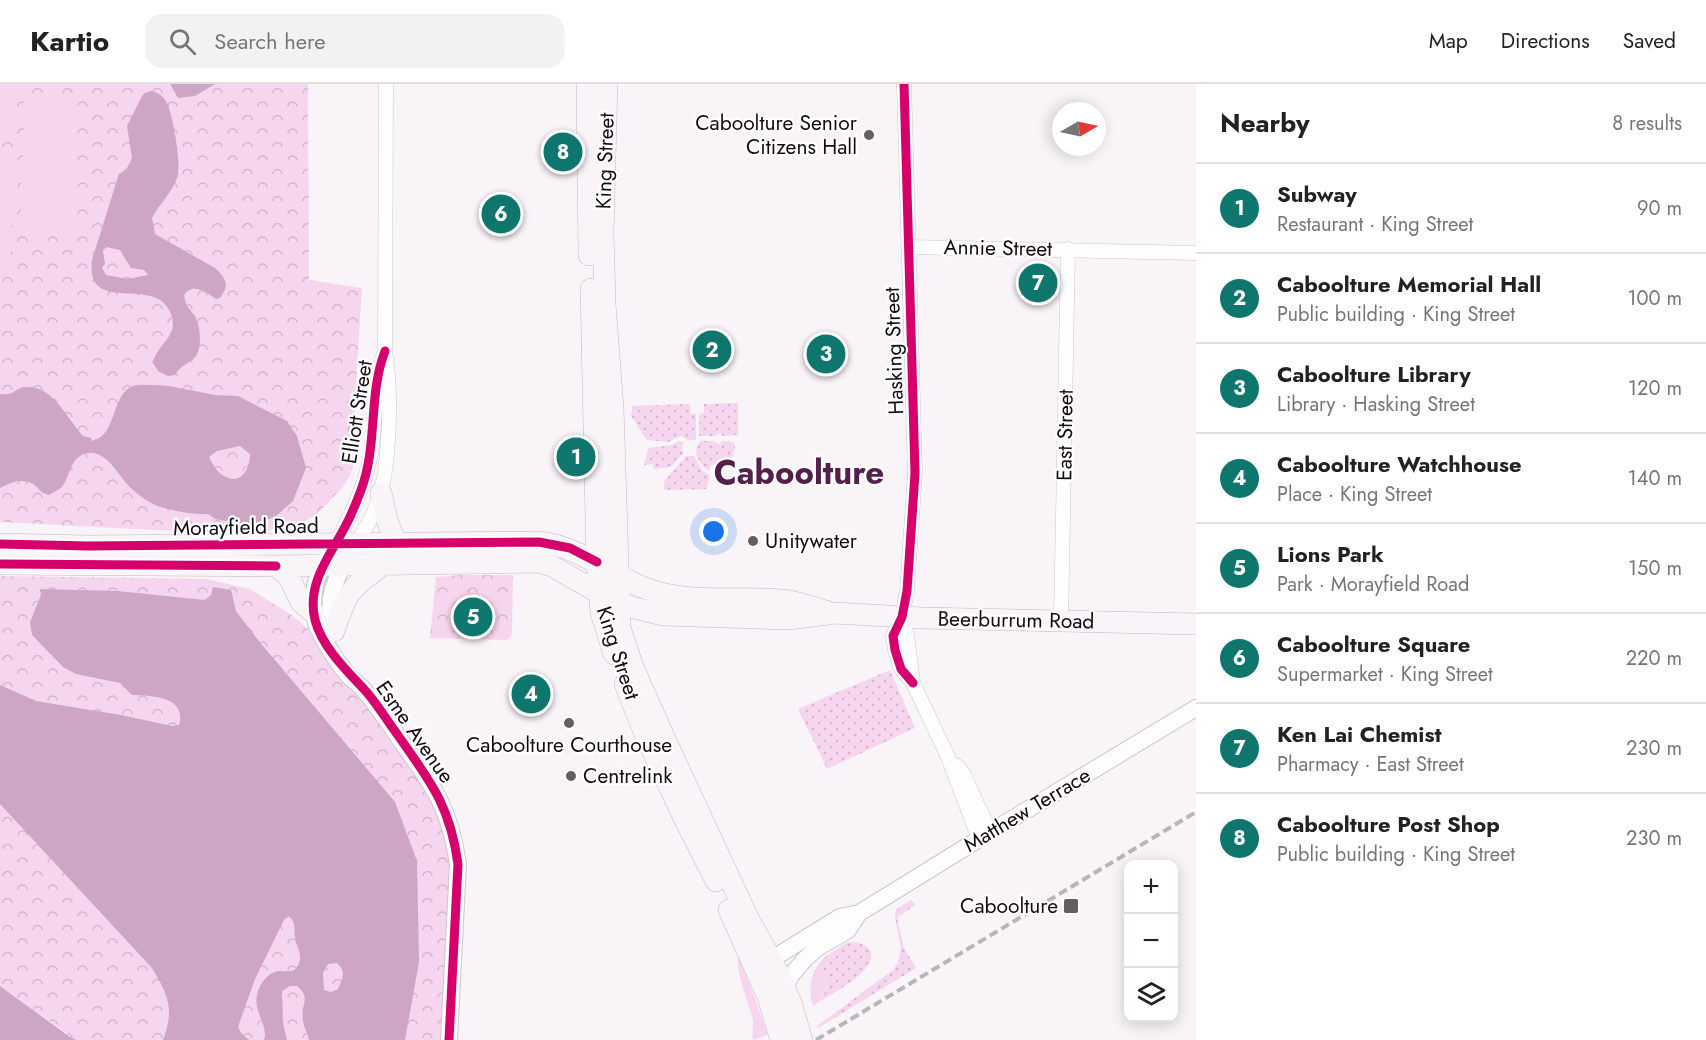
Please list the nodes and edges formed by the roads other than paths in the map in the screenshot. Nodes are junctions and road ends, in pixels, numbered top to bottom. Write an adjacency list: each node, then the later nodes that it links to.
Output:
1 (386, 84): 8 (street, Elliott Street)
2 (587, 84): 14 (main road, King Street)
3 (607, 84): 19 (main road, King Street)
4 (904, 84): 5 (street, Hasking Street)
5 (908, 247): 6 (street, Annie Street); 23 (street, Hasking Street)
6 (1068, 249): 7 (street, Annie Street); 24 (street, East Street)
7 (1196, 253)
8 (385, 351): 9 (street, Elliott Street); 13 (street, Elliott Street)
9 (381, 493): 10 (street, Elliott Street); 11 (main road)
10 (357, 543): 11 (main road, Morayfield Road); 13 (main road, Morayfield Road); 16 (street)
11 (396, 543): 14 (main road, Morayfield Road)
12 (0, 544): 13 (main road, Morayfield Road)
13 (335, 544): 16 (street)
14 (597, 562): 19 (main road, Morayfield Road); 20 (main road, King Street)
15 (0, 564): 18 (main road, Morayfield Road)
16 (333, 565): 17 (main road, Morayfield Road); 18 (main road, Morayfield Road); 21 (street, Esme Avenue); 26 (street, Esme Avenue)
17 (383, 565): 20 (main road, Morayfield Road); 26 (main road)
18 (276, 566): 21 (main road)
19 (617, 574): 20 (main road, King Street); 22 (main road, Beerburrum Road)
20 (609, 597): 22 (main road, Beerburrum Road); 31 (main road, King Street); 32 (main road, King Street)
21 (314, 613): 27 (street, Esme Avenue)
22 (835, 614): 23 (main road, Beerburrum Road)
23 (902, 617): 24 (main road, Beerburrum Road); 29 (street)
24 (1061, 622): 25 (main road, Beerburrum Road)
25 (1196, 624)
26 (334, 631): 27 (street, Esme Avenue)
27 (361, 686): 35 (street, Esme Avenue)
28 (1196, 708): 29 (street, Matthew Terrace)
29 (984, 835): 30 (street, Matthew Terrace)
30 (859, 914): 31 (street, Matthew Terrace); 33 (street, Matthew Terrace)
31 (772, 959): 32 (street, Matthew Terrace); 33 (main road, King Street)
32 (760, 978): 34 (main road, King Street)
33 (785, 987): 34 (main road, King Street)
34 (785, 1029): 36 (main road)
35 (449, 1040)
36 (802, 1040)

